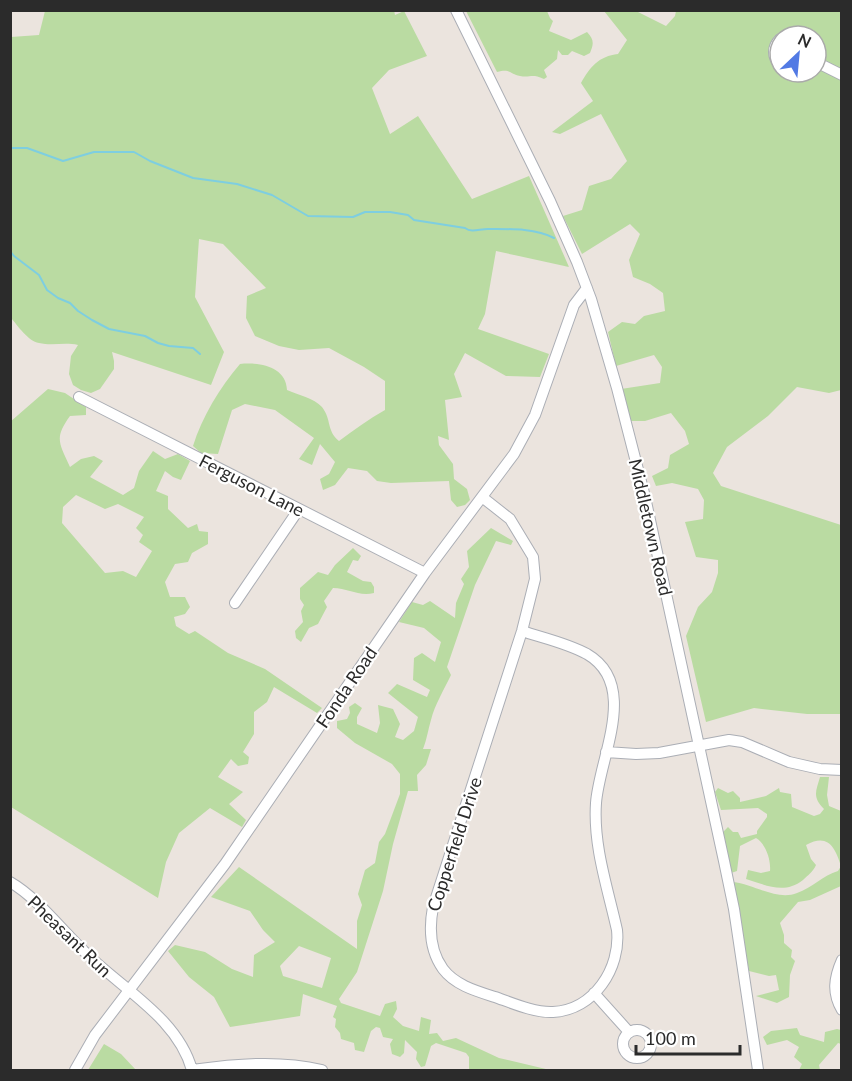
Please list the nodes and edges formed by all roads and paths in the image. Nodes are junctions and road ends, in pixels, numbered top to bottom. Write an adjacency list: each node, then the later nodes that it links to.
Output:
1 (456, 10): 4 (street, Middletown Road)
2 (828, 68): 3 (street)
3 (842, 75)
4 (586, 288): 6 (street, Fonda Road); 11 (street, Middletown Road)
5 (79, 397): 7 (street, Ferguson Lane)
6 (482, 497): 8 (street, Fonda Road); 10 (street, Copperfield Drive)
7 (299, 509): 8 (street, Ferguson Lane); 9 (street)
8 (425, 573): 16 (street, Fonda Road)
9 (235, 603)
10 (522, 631): 12 (street, Copperfield Drive); 17 (street, Copperfield Drive)
11 (699, 745): 12 (street); 13 (street); 23 (street, Middletown Road)
12 (606, 752): 17 (street, Copperfield Drive)
13 (842, 770)
14 (10, 882): 16 (street, Pheasant Run)
15 (842, 960): 18 (street)
16 (129, 991): 20 (street, Pheasant Run); 21 (street, Fonda Road)
17 (594, 993): 19 (street)
18 (842, 1010)
19 (629, 1032)
20 (192, 1070): 22 (street)
21 (75, 1071)
22 (322, 1071)
23 (758, 1071)

